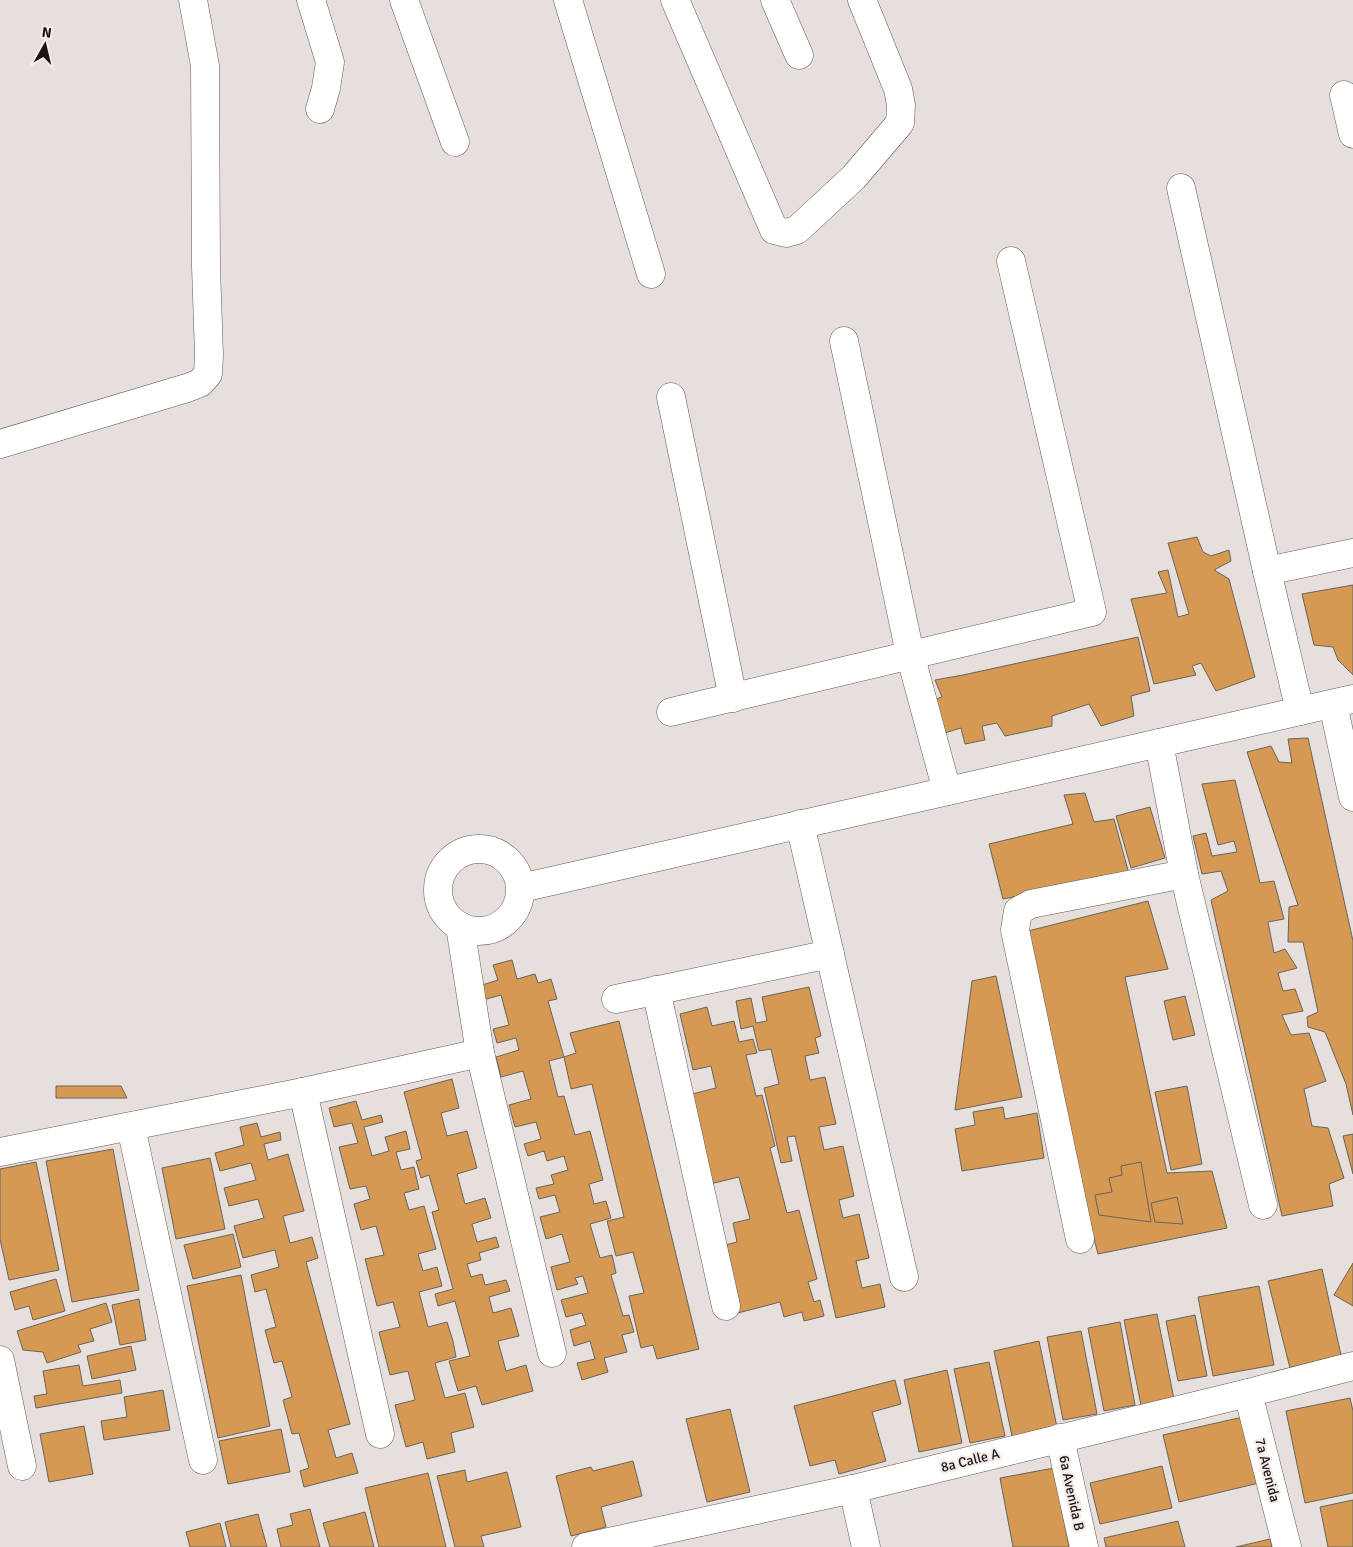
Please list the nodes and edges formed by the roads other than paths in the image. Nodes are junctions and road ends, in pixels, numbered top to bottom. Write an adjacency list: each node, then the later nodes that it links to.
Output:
1 (193, 0): 18 (street)
2 (311, 0): 10 (street)
3 (404, 0): 12 (street)
4 (568, 0): 15 (street)
5 (675, 0): 7 (street)
6 (775, 0): 8 (street)
7 (862, 0)
8 (799, 55)
9 (1344, 95): 11 (street)
10 (320, 109)
11 (1353, 134)
12 (455, 142)
13 (1181, 188): 20 (street)
14 (1011, 261): 21 (street)
15 (651, 274)
16 (844, 341): 21 (street)
17 (671, 397): 22 (street)
18 (0, 444)
19 (1353, 554): 20 (street)
20 (1266, 571): 24 (street)
21 (910, 654): 22 (street); 27 (street)
22 (733, 698): 25 (street)
23 (1343, 701): 24 (street); 28 (street)
24 (1300, 711): 26 (street)
25 (671, 712)
26 (1159, 742): 27 (street); 30 (street)
27 (947, 791): 29 (street)
28 (1353, 797)
29 (800, 824): 31 (street); 33 (street)
30 (1184, 874): 40 (street); 41 (street)
31 (521, 888): 32 (street); 32 (street)
32 (460, 926): 36 (street)
33 (830, 954): 34 (street); 42 (street)
34 (656, 990): 35 (street); 43 (street)
35 (616, 999)
36 (480, 1053): 37 (street); 44 (street)
37 (303, 1092): 38 (street); 48 (street)
38 (131, 1127): 39 (street); 50 (street)
39 (0, 1152)
40 (1263, 1205)
41 (1080, 1239)
42 (904, 1277)
43 (726, 1306)
44 (552, 1353)
45 (0, 1360): 51 (street)
46 (1353, 1366): 47 (street, 8a Calle A)
47 (1248, 1394): 49 (street, 8a Calle A); 57 (street, 7a Avenida)
48 (380, 1434)
49 (1060, 1438): 52 (street, 8a Calle A); 56 (street, 6a Avenida B)
50 (203, 1460)
51 (22, 1466)
52 (853, 1489): 53 (street, 8a Calle A); 55 (street)
53 (635, 1542): 54 (street, 8a Calle A)
54 (586, 1547)
55 (866, 1547)
56 (1084, 1547)
57 (1287, 1547)

